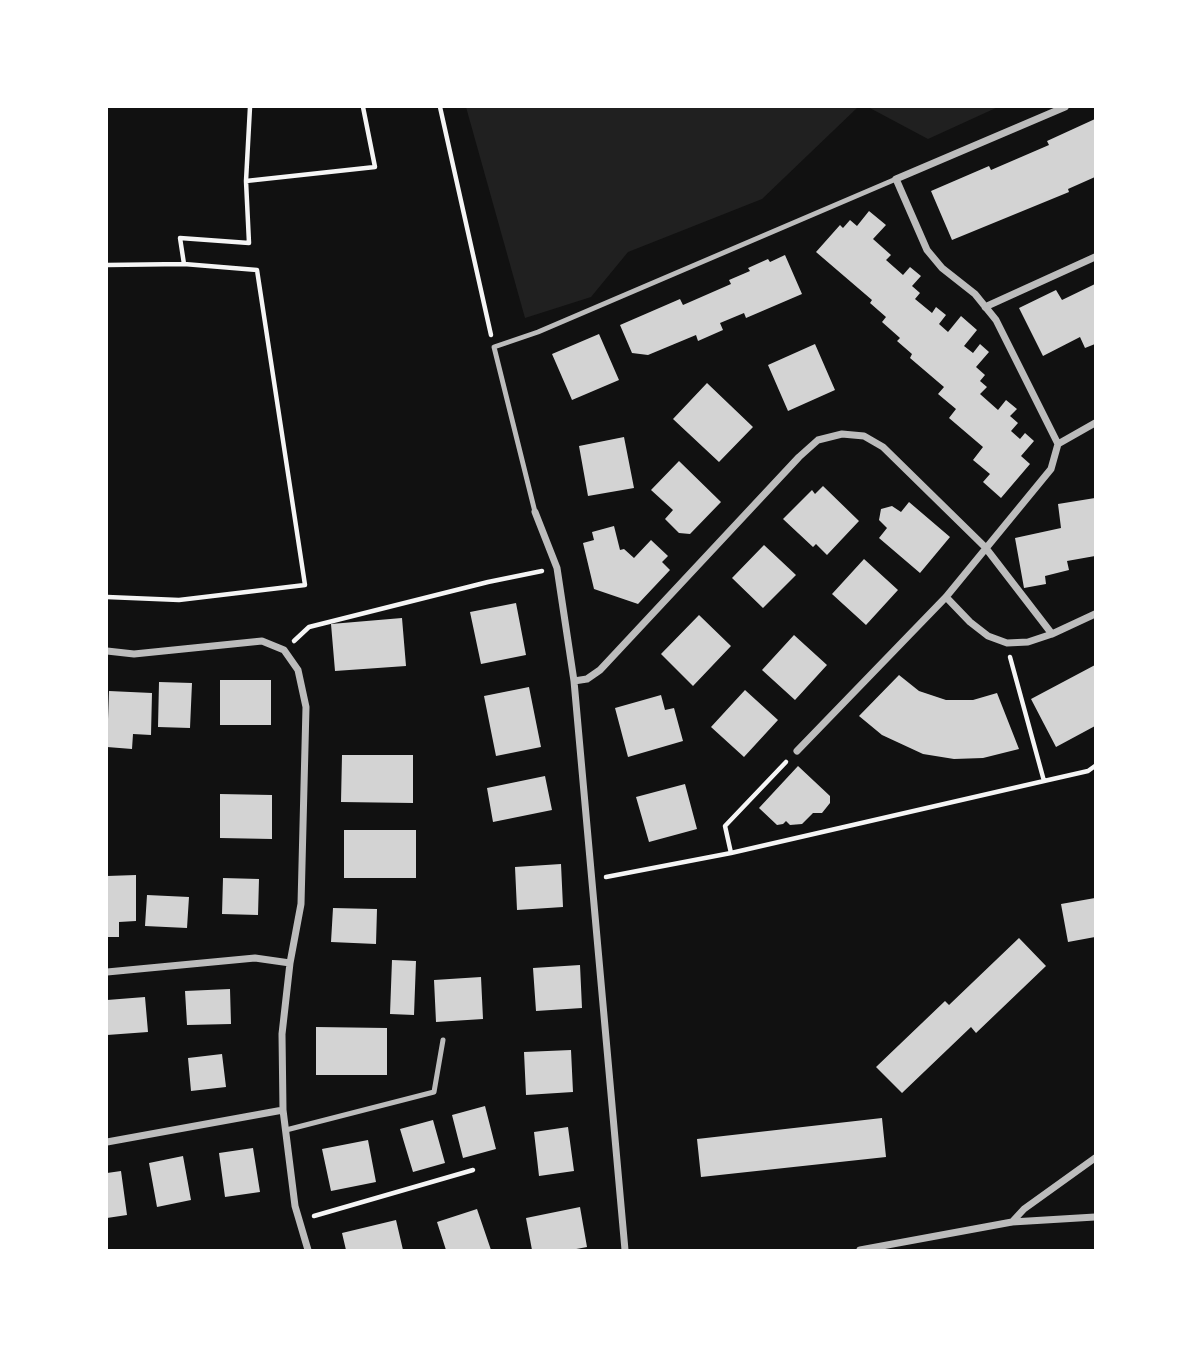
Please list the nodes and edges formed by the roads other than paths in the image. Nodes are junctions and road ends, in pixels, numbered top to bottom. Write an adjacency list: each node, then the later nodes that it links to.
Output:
1 (1065, 107): 2 (street)
2 (896, 179): 4 (street); 7 (lane)
3 (1095, 257): 4 (street)
4 (985, 307): 6 (street)
5 (1095, 423): 6 (street)
6 (1058, 444): 8 (street)
7 (535, 512): 13 (street)
8 (985, 547): 9 (street); 11 (street); 13 (street)
9 (946, 597): 11 (street); 14 (street)
10 (1095, 614): 11 (street)
11 (1052, 634)
12 (107, 651): 15 (street)
13 (574, 681): 25 (street)
14 (797, 751)
15 (290, 962): 16 (street); 18 (street)
16 (107, 972)
17 (443, 1040): 19 (lane)
18 (283, 1110): 19 (street); 20 (street)
19 (286, 1129): 24 (street)
20 (107, 1142)
21 (1095, 1158): 23 (street)
22 (1095, 1217): 23 (street)
23 (1012, 1222): 26 (street)
24 (308, 1250)
25 (625, 1250)
26 (860, 1250)

